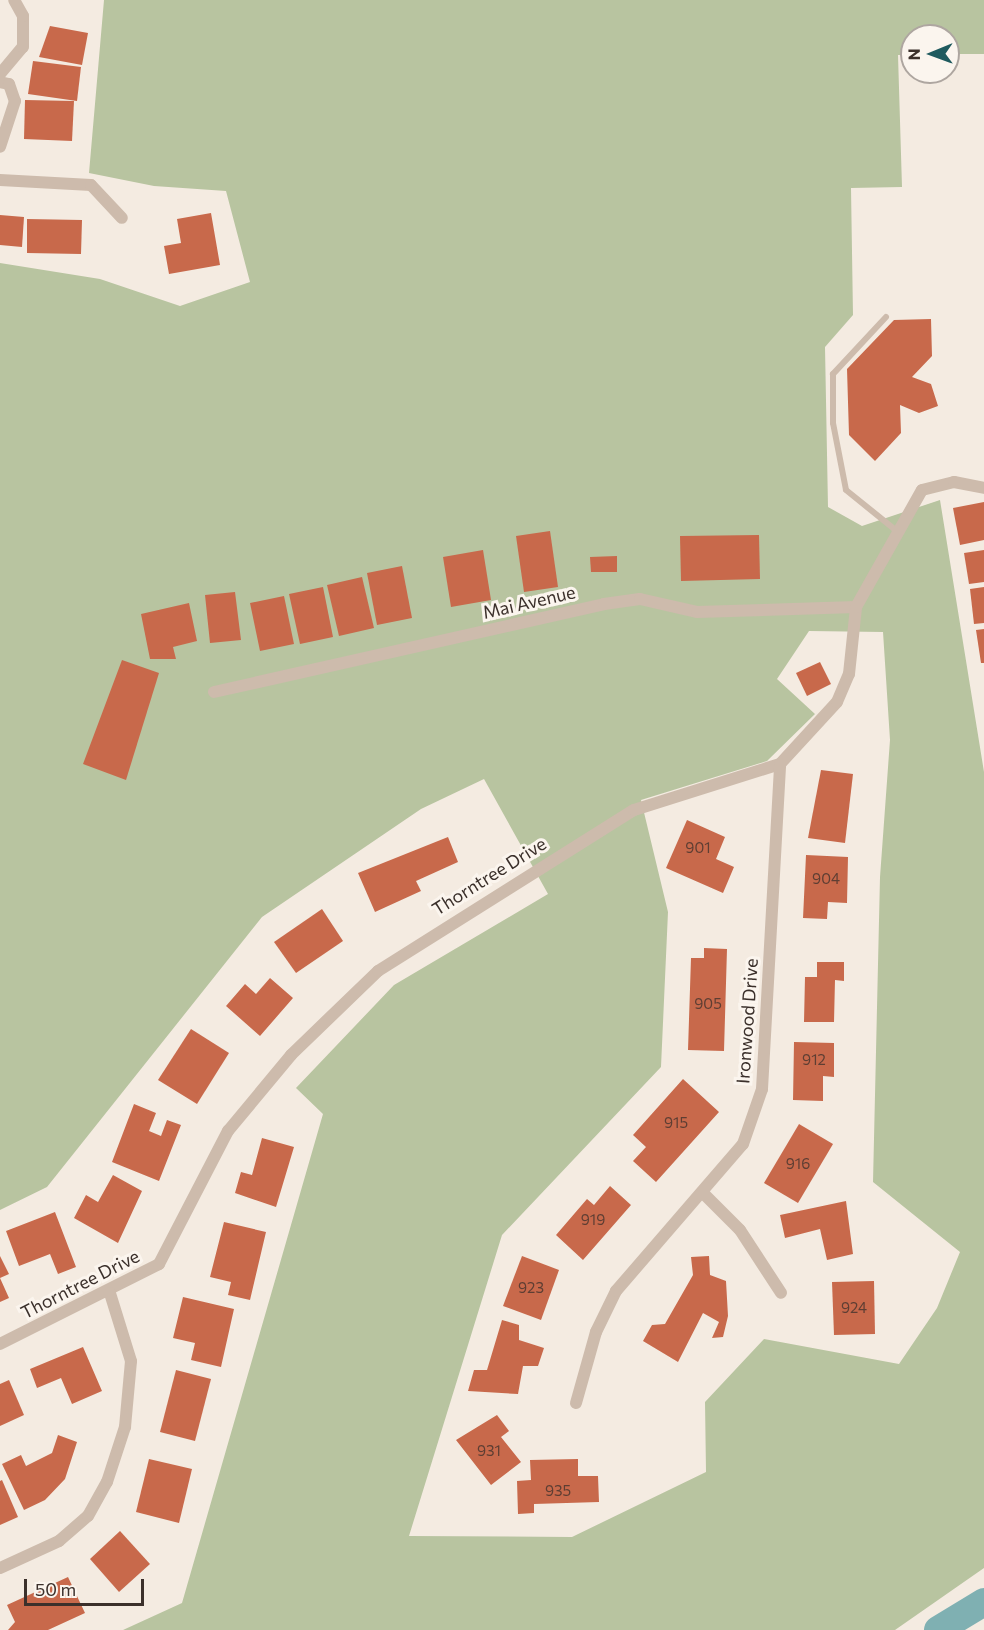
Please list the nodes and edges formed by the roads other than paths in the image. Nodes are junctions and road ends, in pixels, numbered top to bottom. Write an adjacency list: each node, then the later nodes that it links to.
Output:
1 (14, 0): 2 (street)
2 (0, 74)
3 (0, 82): 4 (street)
4 (0, 147)
5 (0, 180): 6 (street)
6 (122, 218)
7 (886, 317): 9 (lane)
8 (984, 488): 9 (street, Thorntree Drive)
9 (898, 531): 10 (street, Thorntree Drive)
10 (856, 607): 11 (street, Mai Avenue); 12 (street, Thorntree Drive)
11 (214, 692)
12 (780, 764): 13 (street, Ironwood Drive); 14 (street, Thorntree Drive)
13 (703, 1193): 15 (street); 17 (street, Ironwood Drive)
14 (110, 1293): 16 (street, Thorntree Drive); 18 (street)
15 (781, 1293)
16 (0, 1344)
17 (576, 1403)
18 (0, 1568)

